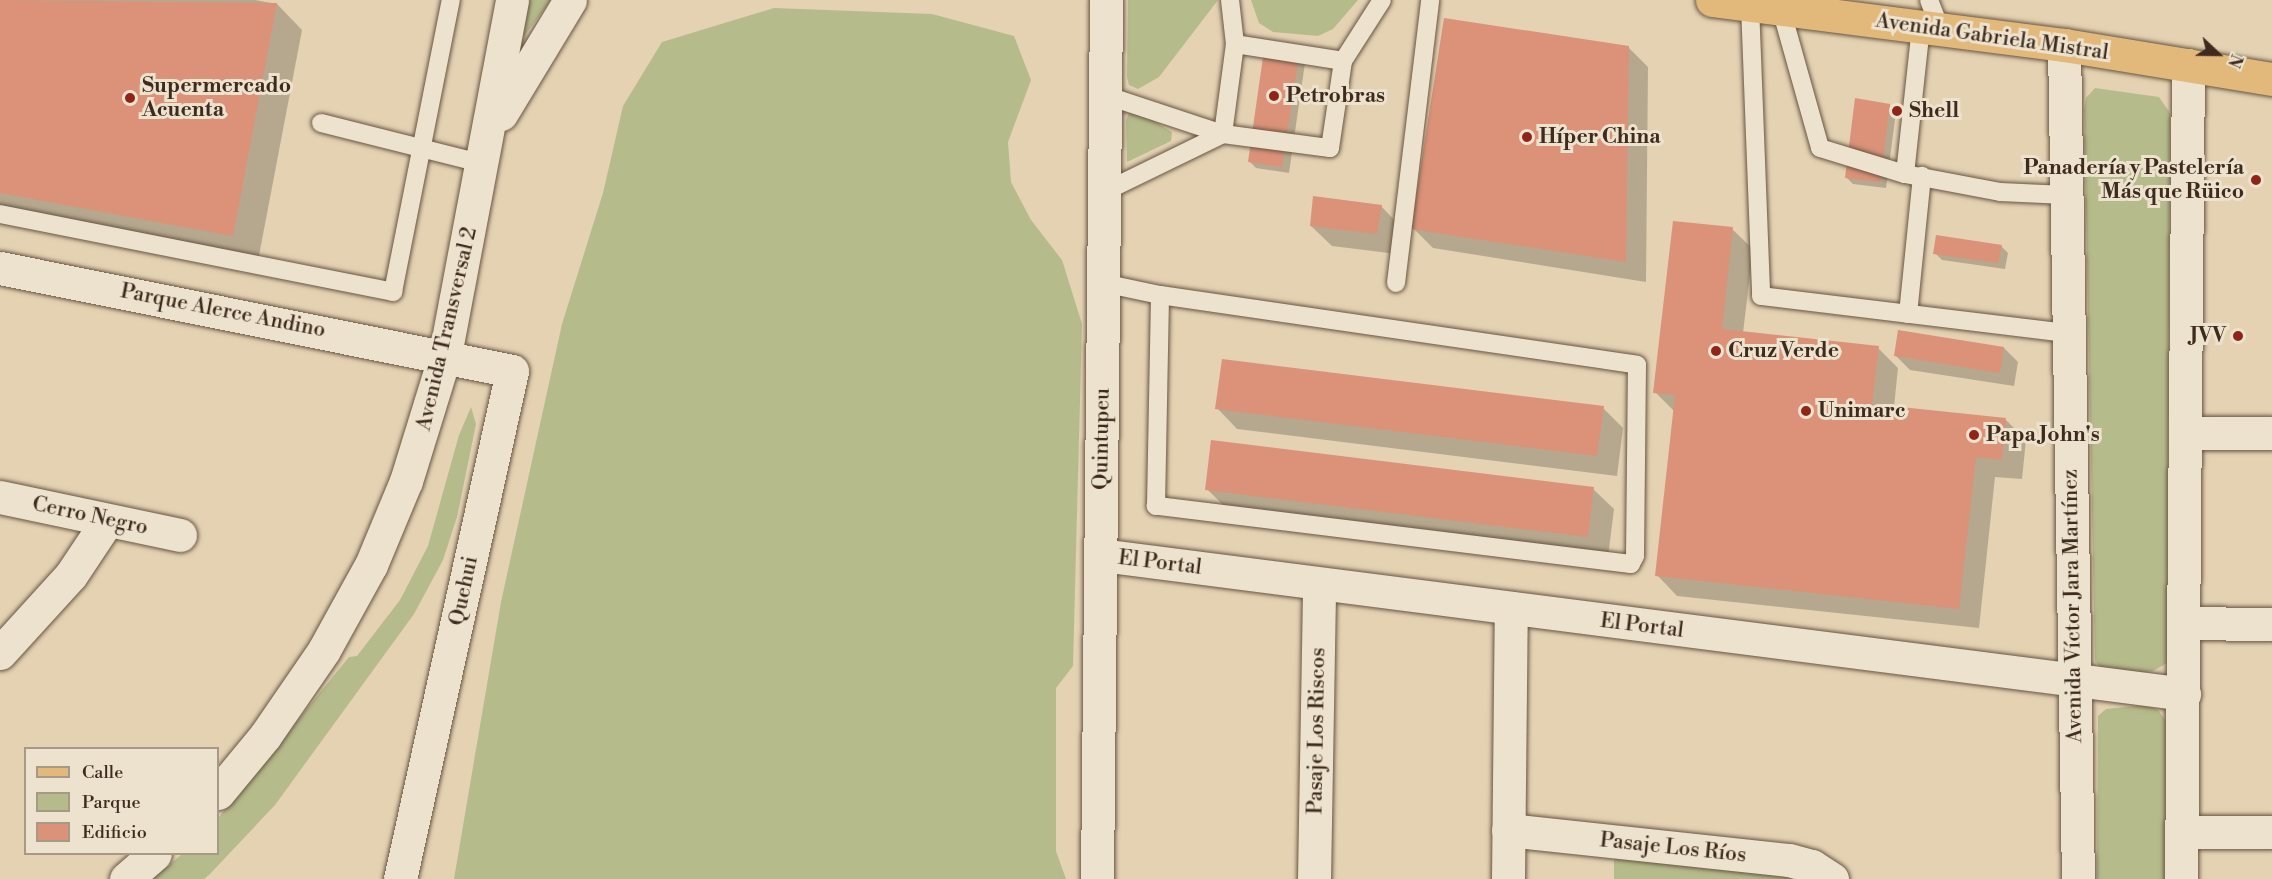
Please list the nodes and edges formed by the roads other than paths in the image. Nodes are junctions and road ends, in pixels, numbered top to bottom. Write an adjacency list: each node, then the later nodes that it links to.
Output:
1 (451, 0): 19 (lane)
2 (512, 0): 20 (street, Avenida Transversal 2)
3 (570, 0): 20 (street, Avenida Transversal 2)
4 (1106, 0): 16 (street, Quintupeu)
5 (1230, 0): 11 (lane)
6 (1382, 0): 13 (lane)
7 (1430, 0): 27 (lane)
8 (1712, 0): 9 (main road, Avenida Gabriela Mistral)
9 (1766, 5): 10 (main road, Avenida Gabriela Mistral); 21 (lane); 29 (lane)
10 (1930, 18): 12 (main road, Avenida Gabriela Mistral); 21 (lane)
11 (1235, 44): 13 (lane); 18 (lane)
12 (2064, 45): 14 (main road, Avenida Gabriela Mistral); 23 (street, Avenida Víctor Jara Martínez)
13 (1343, 60): 18 (lane)
14 (2188, 65): 15 (main road, Avenida Gabriela Mistral); 32 (street)
15 (2272, 79)
16 (1105, 95): 18 (lane); 22 (street, Quintupeu)
17 (321, 123): 19 (lane)
18 (1223, 134): 22 (lane)
19 (424, 146): 20 (lane); 24 (lane)
20 (487, 149): 31 (street, Avenida Transversal 2)
21 (1914, 175): 23 (lane); 29 (lane)
22 (1104, 192): 26 (street, Quintupeu)
23 (2066, 195): 30 (street, Avenida Víctor Jara Martínez)
24 (0, 214)
25 (0, 268): 31 (street, Parque Alerce Andino)
26 (1103, 283): 28 (lane); 37 (street, Quintupeu)
27 (1396, 284)
28 (1160, 295): 28 (lane)
29 (1908, 314): 30 (lane)
30 (2068, 333): 43 (street, Avenida Víctor Jara Martínez)
31 (445, 355): 45 (street, Avenida Transversal 2); 51 (street, Quehui)
32 (2186, 433): 33 (street); 40 (street)
33 (2272, 433)
34 (0, 497): 35 (street, Cerro Negro)
35 (107, 521): 36 (street, Cerro Negro); 42 (street)
36 (180, 535)
37 (1101, 555): 38 (street, El Portal); 52 (street, Quintupeu)
38 (1319, 584): 39 (street, El Portal); 53 (street, Pasaje Los Riscos)
39 (1511, 608): 43 (street, El Portal); 46 (street)
40 (2184, 623): 41 (street); 44 (street)
41 (2272, 624)
42 (0, 653)
43 (2075, 682): 44 (street, El Portal); 56 (street, Avenida Víctor Jara Martínez)
44 (2184, 694): 47 (street)
45 (219, 792)
46 (1509, 830): 54 (street); 55 (street, Pasaje Los Ríos)
47 (2181, 832): 48 (street); 57 (street)
48 (2272, 832)
49 (154, 855): 50 (street)
50 (126, 879)
51 (400, 879)
52 (1097, 879)
53 (1314, 879)
54 (1508, 879)
55 (1832, 879)
56 (2078, 879)
57 (2181, 879)

